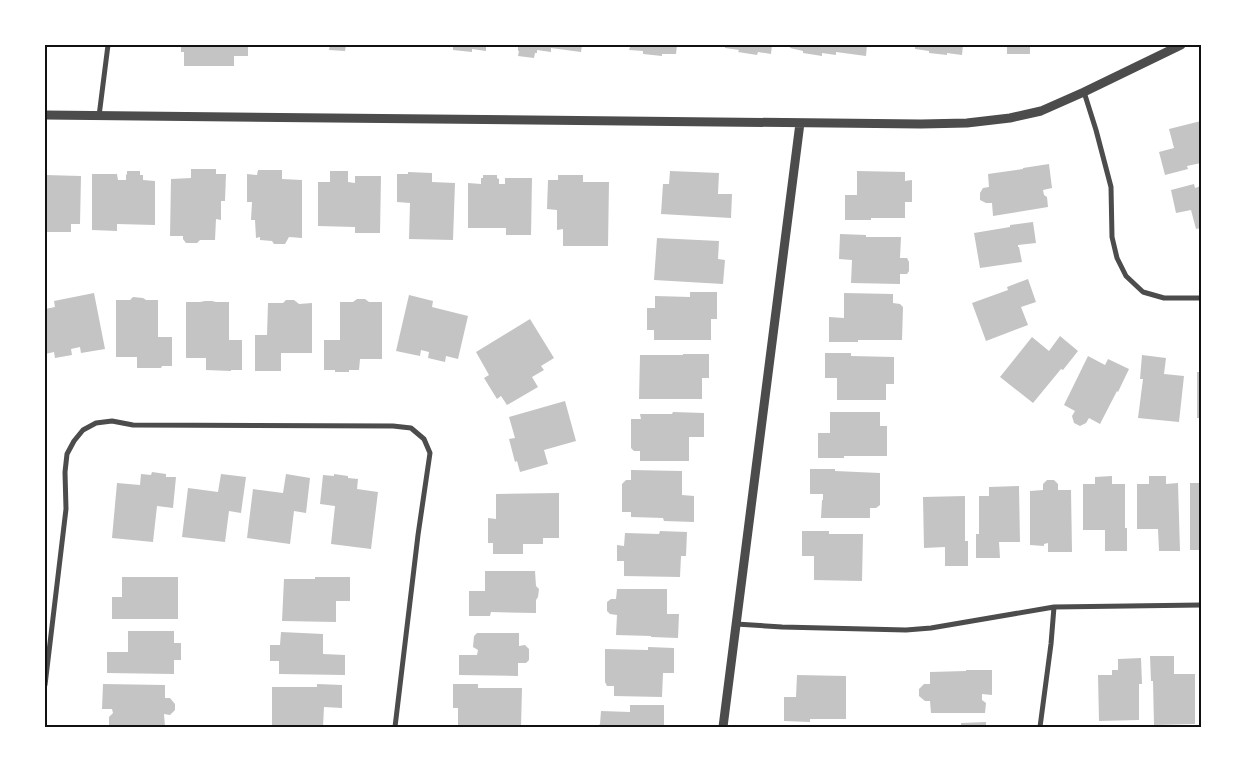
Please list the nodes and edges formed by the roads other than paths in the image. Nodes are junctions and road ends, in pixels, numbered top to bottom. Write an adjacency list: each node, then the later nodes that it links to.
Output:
1 (108, 45): 5 (street)
2 (1181, 45): 3 (street)
3 (1084, 92): 6 (street); 7 (street)
4 (45, 115): 5 (street)
5 (99, 116): 6 (street)
6 (800, 123): 10 (street)
7 (1201, 298)
8 (1201, 605): 9 (street)
9 (1054, 607): 10 (street); 14 (street)
10 (736, 624): 13 (street)
11 (45, 685): 12 (street)
12 (395, 727)
13 (723, 727)
14 (1040, 727)

